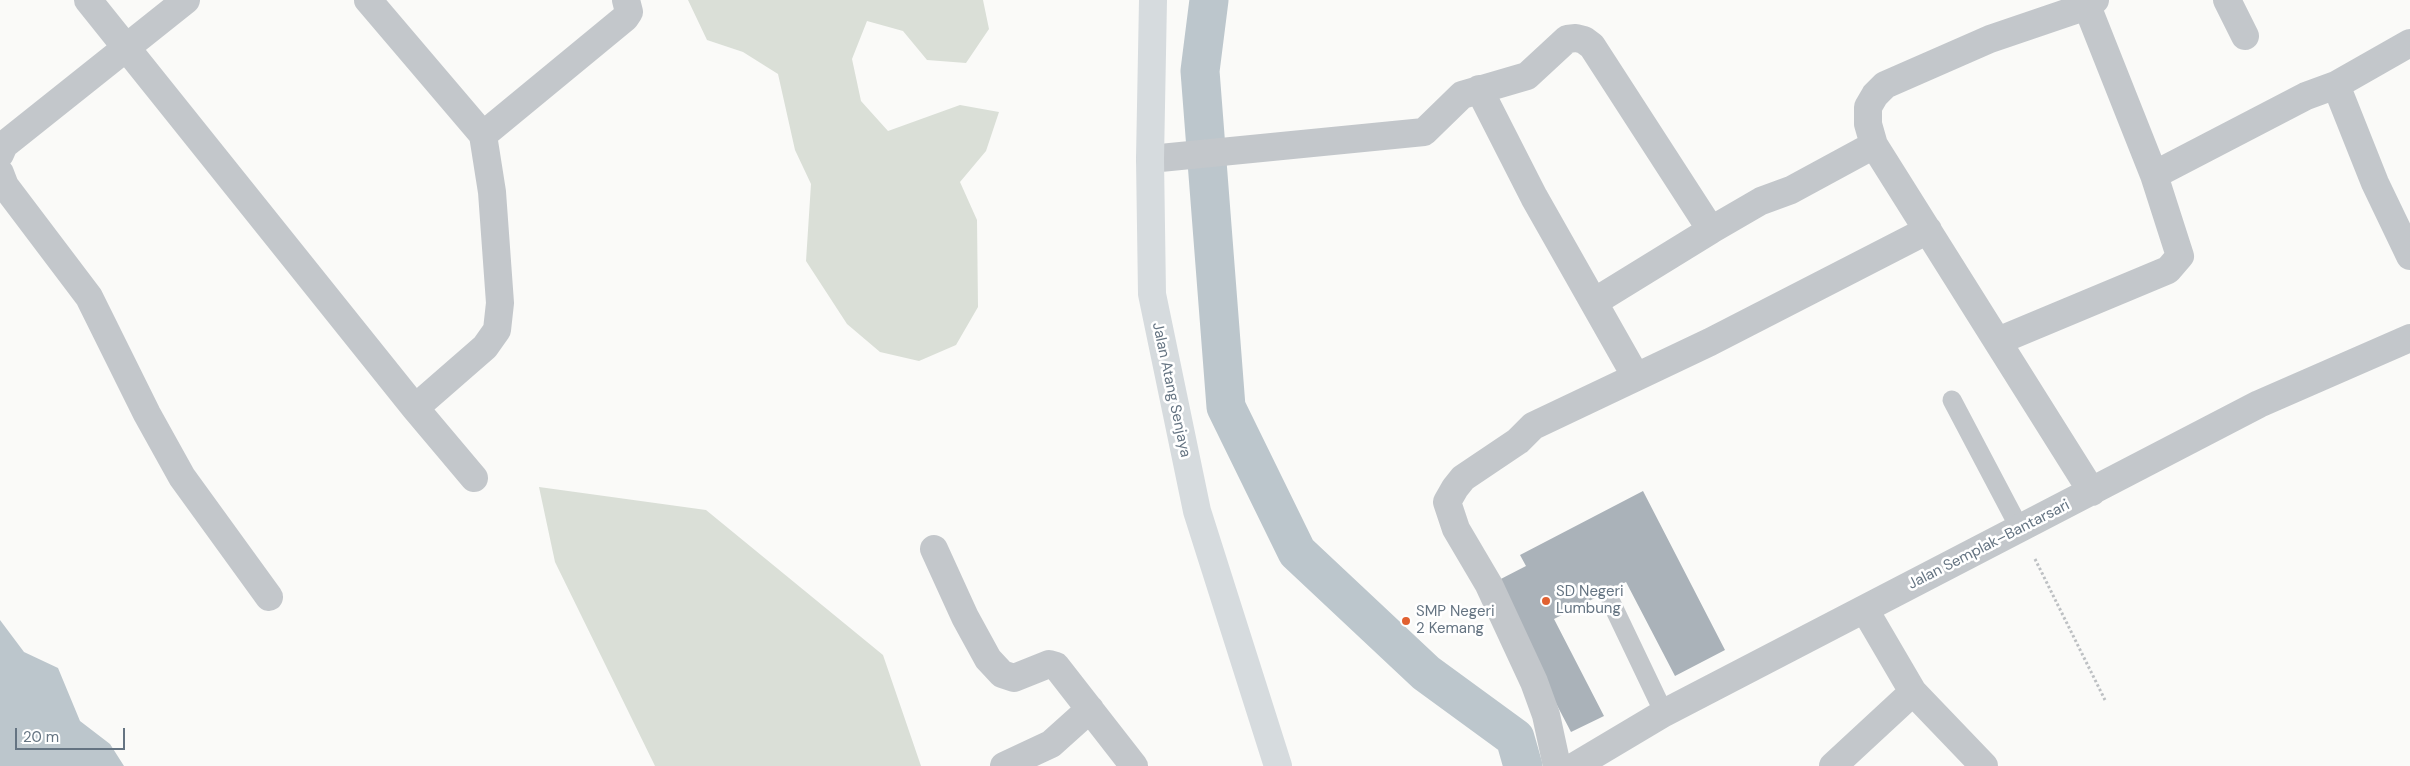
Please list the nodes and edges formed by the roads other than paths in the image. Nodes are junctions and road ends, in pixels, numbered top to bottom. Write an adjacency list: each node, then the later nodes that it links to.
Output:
1 (88, 0): 10 (street)
2 (186, 0): 10 (street)
3 (368, 0): 13 (street)
4 (626, 0): 13 (street)
5 (1153, 0): 16 (main road, Jalan Atang Senjaya)
6 (2227, 0): 8 (street)
7 (2091, 3): 14 (street); 18 (street)
8 (2245, 36)
9 (2410, 43): 11 (street)
10 (126, 47): 15 (street); 27 (street)
11 (2336, 85): 18 (street); 21 (street)
12 (1479, 89): 16 (street); 19 (street); 22 (street)
13 (483, 135): 27 (street)
14 (1874, 145): 19 (street); 20 (street)
15 (0, 154)
16 (1161, 158): 40 (main road, Jalan Atang Senjaya)
17 (0, 173): 32 (street)
18 (2154, 175): 24 (street)
19 (1711, 230): 22 (street)
20 (1928, 230): 24 (street); 25 (street)
21 (2410, 256)
22 (1594, 302): 25 (street)
23 (2410, 338): 29 (street, Jalan Semplak–Bantarsari)
24 (1998, 341): 29 (street)
25 (1636, 376): 41 (street)
26 (1952, 400): 30 (lane)
27 (415, 408): 28 (street)
28 (474, 478)
29 (2092, 492): 30 (street, Jalan Semplak–Bantarsari)
30 (2020, 529): 34 (street, Jalan Semplak–Bantarsari)
31 (934, 549): 36 (street)
32 (269, 596)
33 (1611, 602): 37 (lane)
34 (1865, 610): 35 (street); 37 (street, Jalan Semplak–Bantarsari)
35 (1913, 692): 43 (street); 44 (street)
36 (1090, 709): 38 (street); 39 (street)
37 (1664, 713): 42 (street, Jalan Semplak–Bantarsari)
38 (1004, 766)
39 (1134, 766)
40 (1278, 766)
41 (1557, 766)
42 (1575, 766)
43 (1833, 766)
44 (1984, 766)

